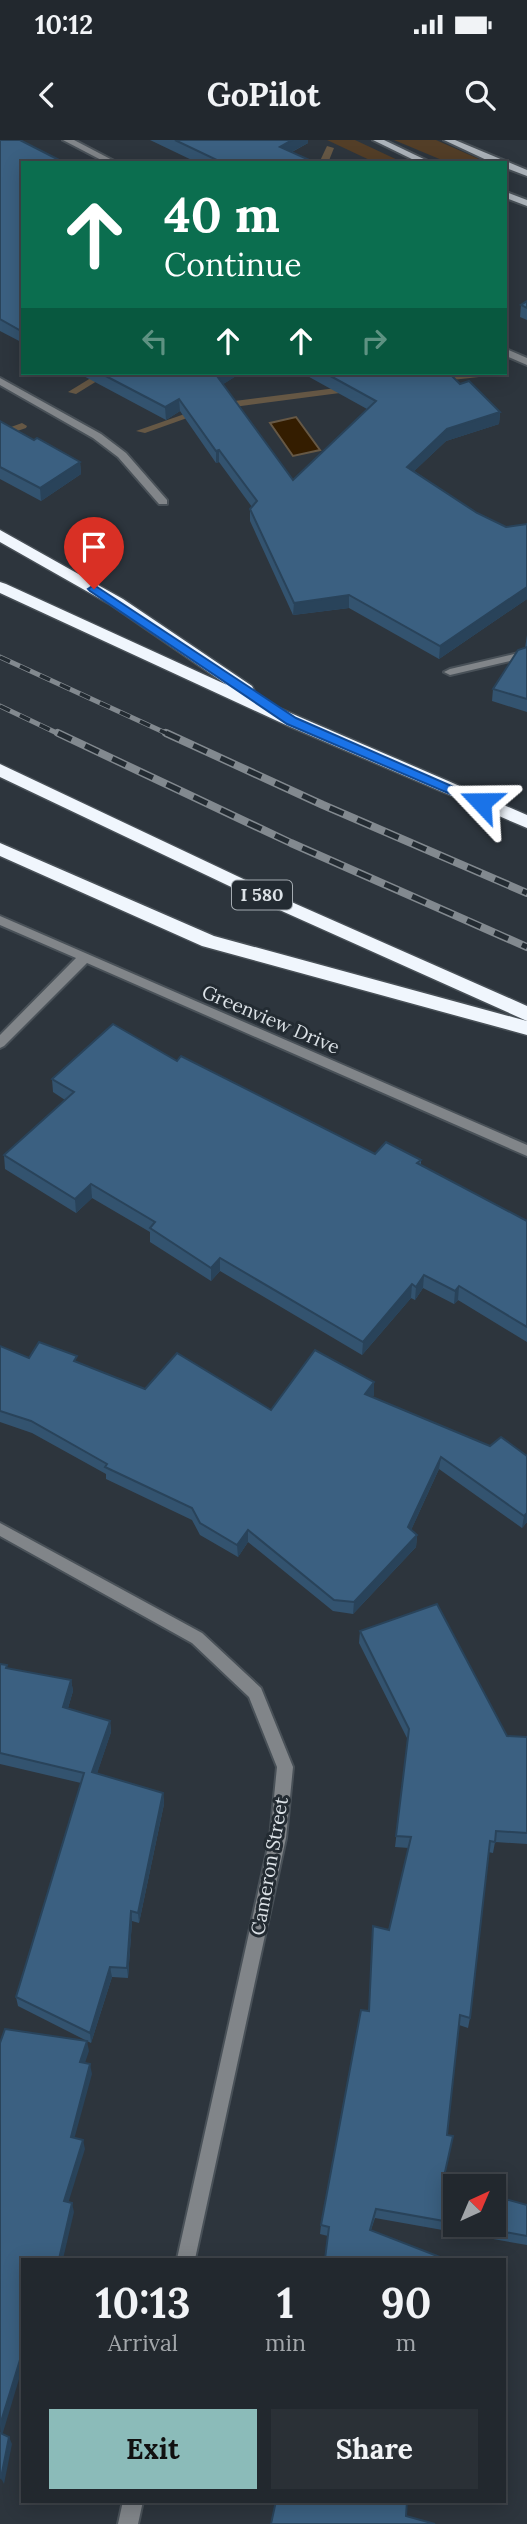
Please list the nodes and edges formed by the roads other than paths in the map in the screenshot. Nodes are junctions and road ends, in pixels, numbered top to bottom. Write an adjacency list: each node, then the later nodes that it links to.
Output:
1 (67, 140): 4 (street)
2 (377, 140): 5 (street)
3 (448, 140): 6 (street)
4 (110, 161)
5 (424, 161)
6 (496, 161)
7 (507, 166): 8 (street)
8 (527, 173)
9 (507, 195): 10 (street)
10 (527, 203)
11 (507, 352): 12 (street)
12 (527, 362)
13 (0, 381): 14 (street)
14 (163, 502)
15 (0, 535): 19 (highway)
16 (0, 587): 19 (highway)
17 (527, 654): 18 (street)
18 (450, 672)
19 (292, 721): 21 (highway)
20 (0, 770): 25 (highway, I 580)
21 (527, 822)
22 (0, 849): 26 (highway)
23 (0, 920): 24 (street, Greenview Drive)
24 (83, 959): 27 (street); 28 (street, Greenview Drive)
25 (527, 1014)
26 (527, 1028)
27 (0, 1043)
28 (527, 1152)
29 (0, 1529): 30 (street, Cameron Street)
30 (186, 2258)
31 (133, 2503): 32 (street)
32 (128, 2524)

